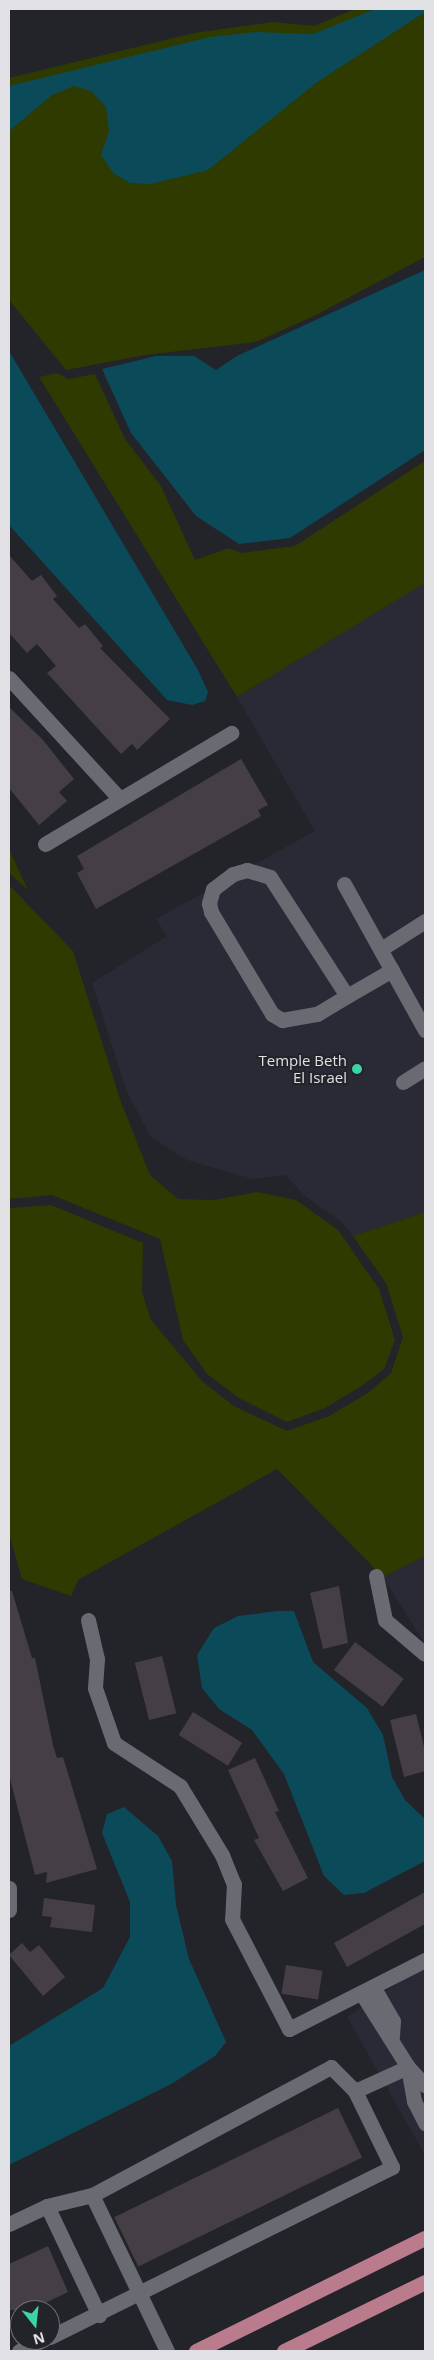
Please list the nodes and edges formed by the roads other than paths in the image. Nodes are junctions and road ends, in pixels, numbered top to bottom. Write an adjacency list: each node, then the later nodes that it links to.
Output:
1 (9, 678): 3 (street)
2 (231, 733): 3 (street)
3 (120, 799): 4 (street)
4 (45, 844)
5 (344, 884): 7 (street)
6 (425, 921): 7 (street)
7 (381, 949): 8 (street)
8 (392, 970): 9 (street); 10 (street)
9 (347, 996): 9 (street)
10 (425, 1030)
11 (425, 1068): 12 (street)
12 (403, 1082)
13 (376, 1576): 15 (street)
14 (88, 1620): 19 (street)
15 (425, 1654)
16 (9, 1888): 17 (street)
17 (9, 1910)
18 (425, 1960): 19 (street)
19 (368, 1991): 20 (street)
20 (408, 2067): 21 (street); 22 (street); 23 (street)
21 (425, 2085)
22 (356, 2091): 24 (street); 29 (street)
23 (425, 2123)
24 (92, 2195): 25 (street); 29 (street)
25 (47, 2206): 26 (street); 30 (street)
26 (9, 2224)
27 (425, 2238): 33 (main road)
28 (425, 2282): 34 (main road)
29 (141, 2295): 30 (street); 32 (street)
30 (99, 2315): 31 (street)
31 (60, 2333)
32 (167, 2351)
33 (196, 2351)
34 (284, 2351)

